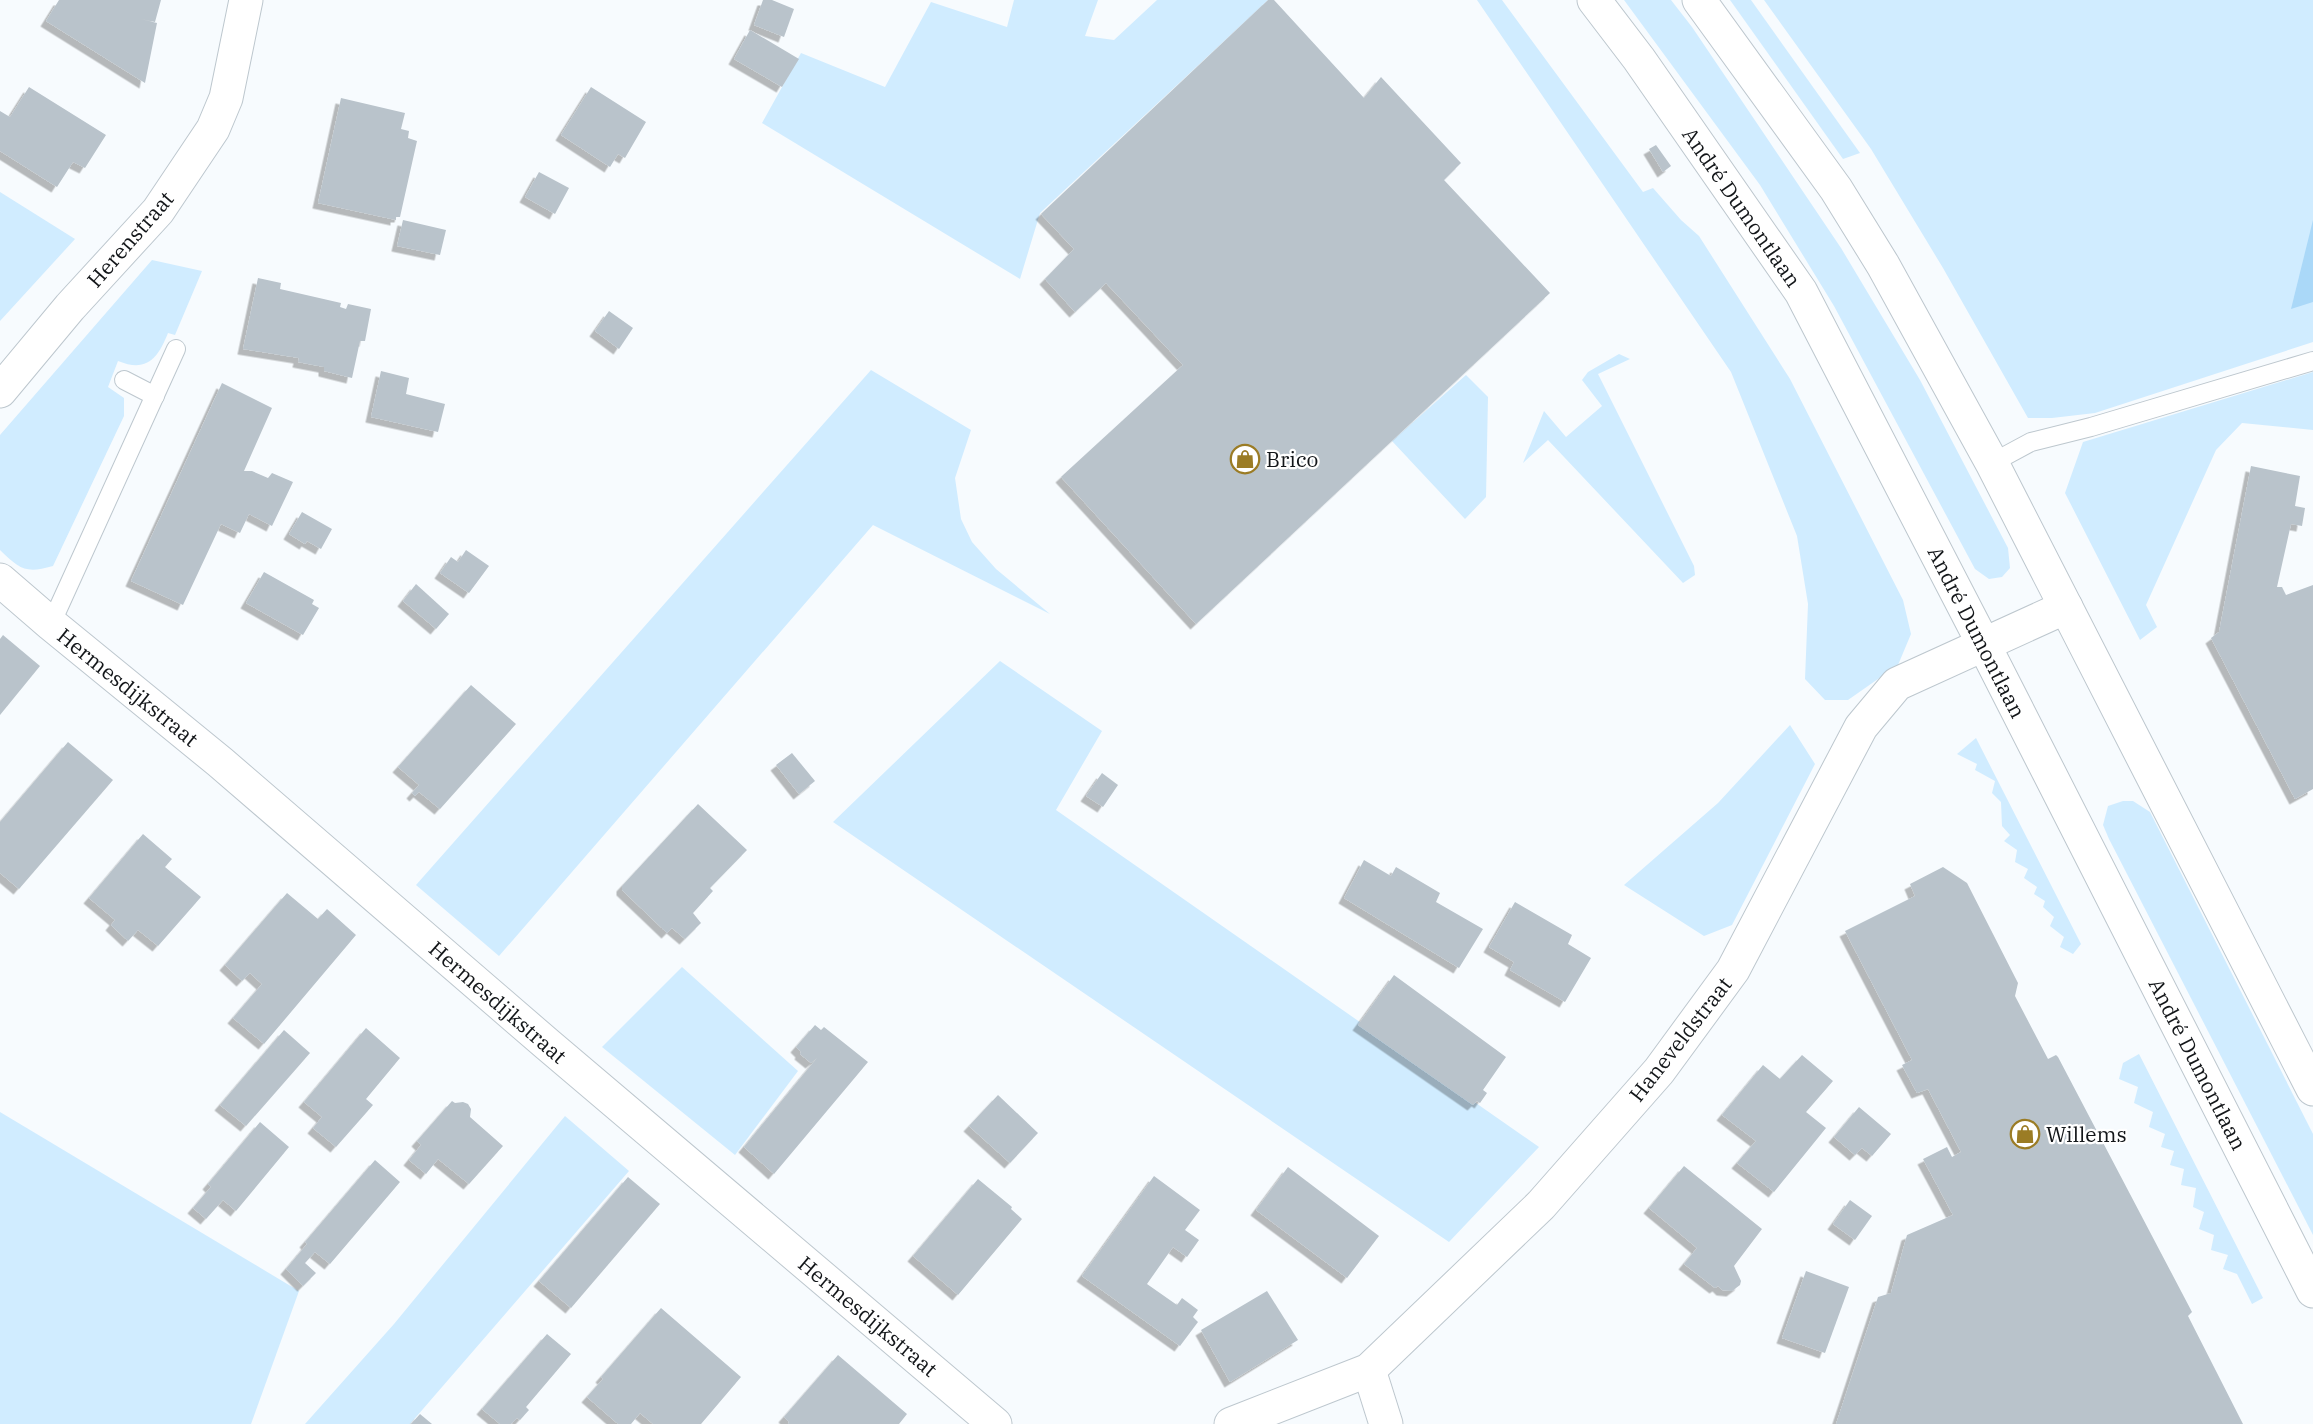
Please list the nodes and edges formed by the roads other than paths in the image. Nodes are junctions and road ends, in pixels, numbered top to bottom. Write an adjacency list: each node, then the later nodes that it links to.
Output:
1 (246, 0): 7 (street, Herenstraat)
2 (1594, 0): 13 (street, André Dumontlaan)
3 (1699, 0): 9 (street)
4 (176, 349): 8 (lane)
5 (2313, 361): 9 (lane)
6 (124, 380): 8 (lane)
7 (0, 391)
8 (155, 396): 12 (lane)
9 (1992, 463): 11 (street)
10 (0, 580): 12 (street, Hermesdijkstraat)
11 (2066, 607): 13 (street, Haneveldstraat); 14 (street)
12 (51, 624): 17 (street, Hermesdijkstraat)
13 (1984, 645): 15 (street, André Dumontlaan); 16 (street, Haneveldstraat)
14 (2313, 1089)
15 (2313, 1291)
16 (1369, 1370): 18 (street, Haneveldstraat); 19 (street)
17 (995, 1424)
18 (1231, 1424)
19 (1386, 1424)

